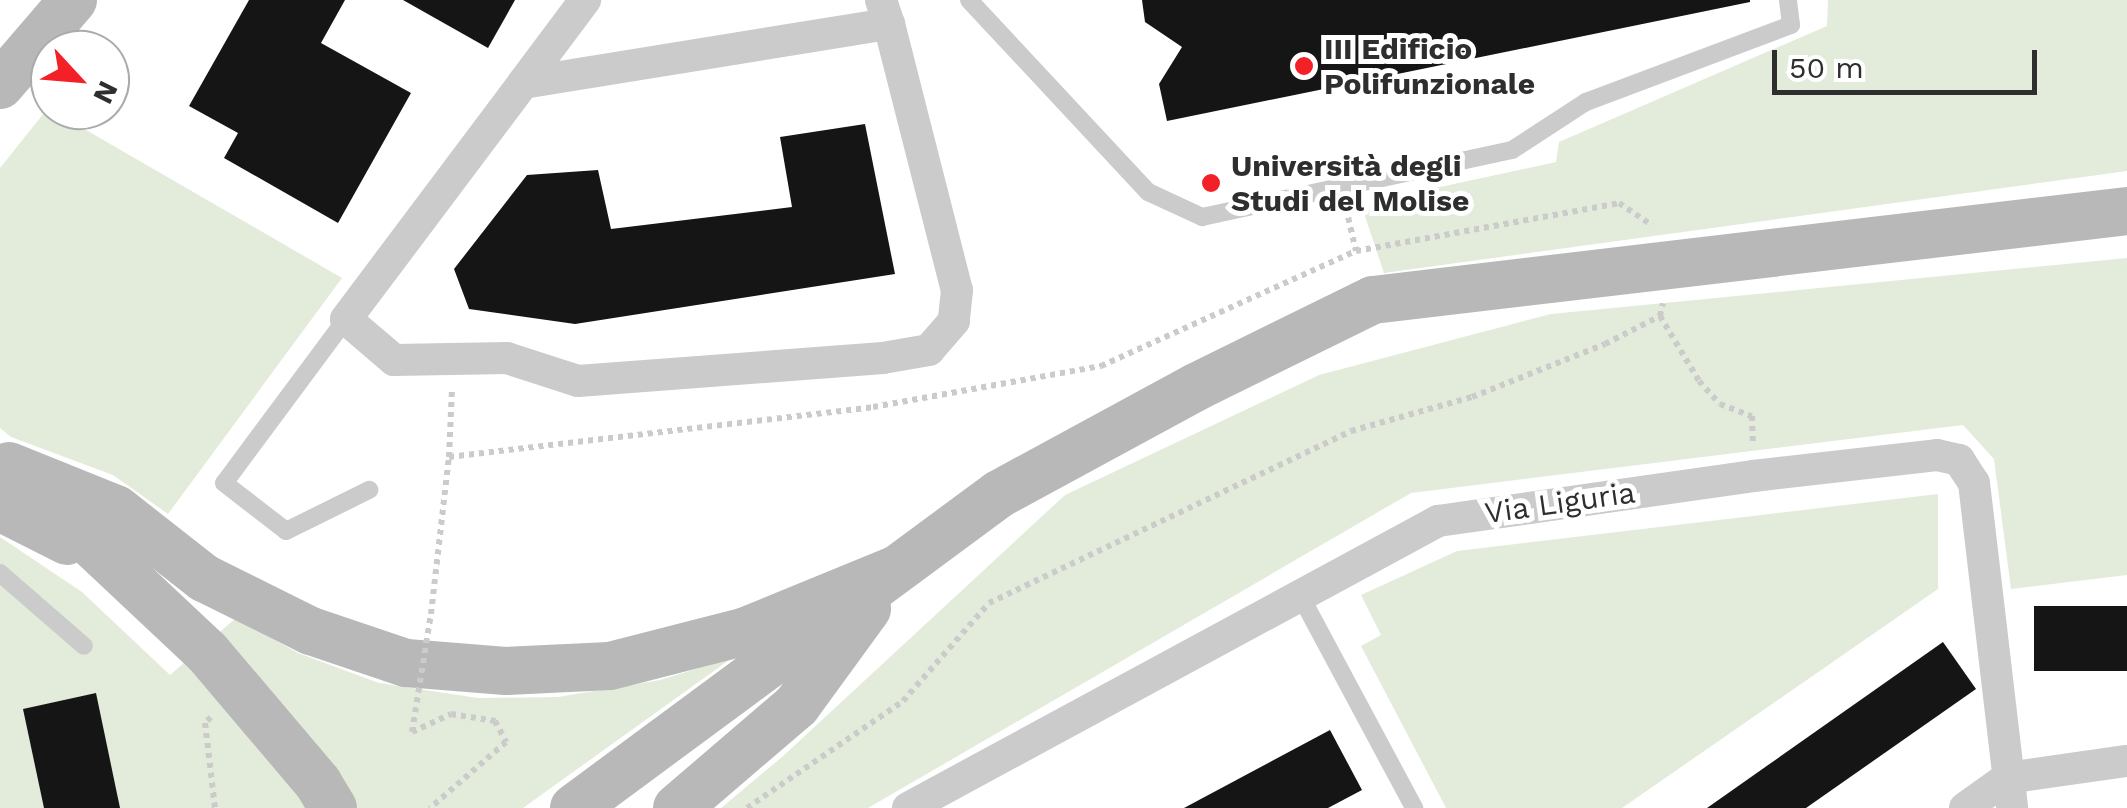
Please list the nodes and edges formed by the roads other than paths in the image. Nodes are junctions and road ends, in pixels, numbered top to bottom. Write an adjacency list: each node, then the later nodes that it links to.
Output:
1 (585, 0): 6 (street)
2 (968, 0): 3 (lane)
3 (1788, 0)
4 (885, 12): 6 (street); 10 (street)
5 (60, 17): 7 (street); 8 (street)
6 (523, 83): 10 (street)
7 (0, 86)
8 (0, 116)
9 (2127, 212): 13 (street, bridge)
10 (346, 319): 12 (lane)
11 (3, 477): 13 (street); 19 (street)
12 (368, 490)
13 (895, 570): 20 (street); 21 (street)
14 (0, 573): 16 (lane)
15 (1300, 595): 18 (street, Via Liguria); 22 (street, Via Liguria); 23 (lane)
16 (84, 646)
17 (2127, 761): 18 (street)
18 (2009, 793): 24 (street)
19 (325, 795)
20 (574, 808)
21 (677, 808)
22 (908, 808)
23 (1414, 808)
24 (1965, 808)

